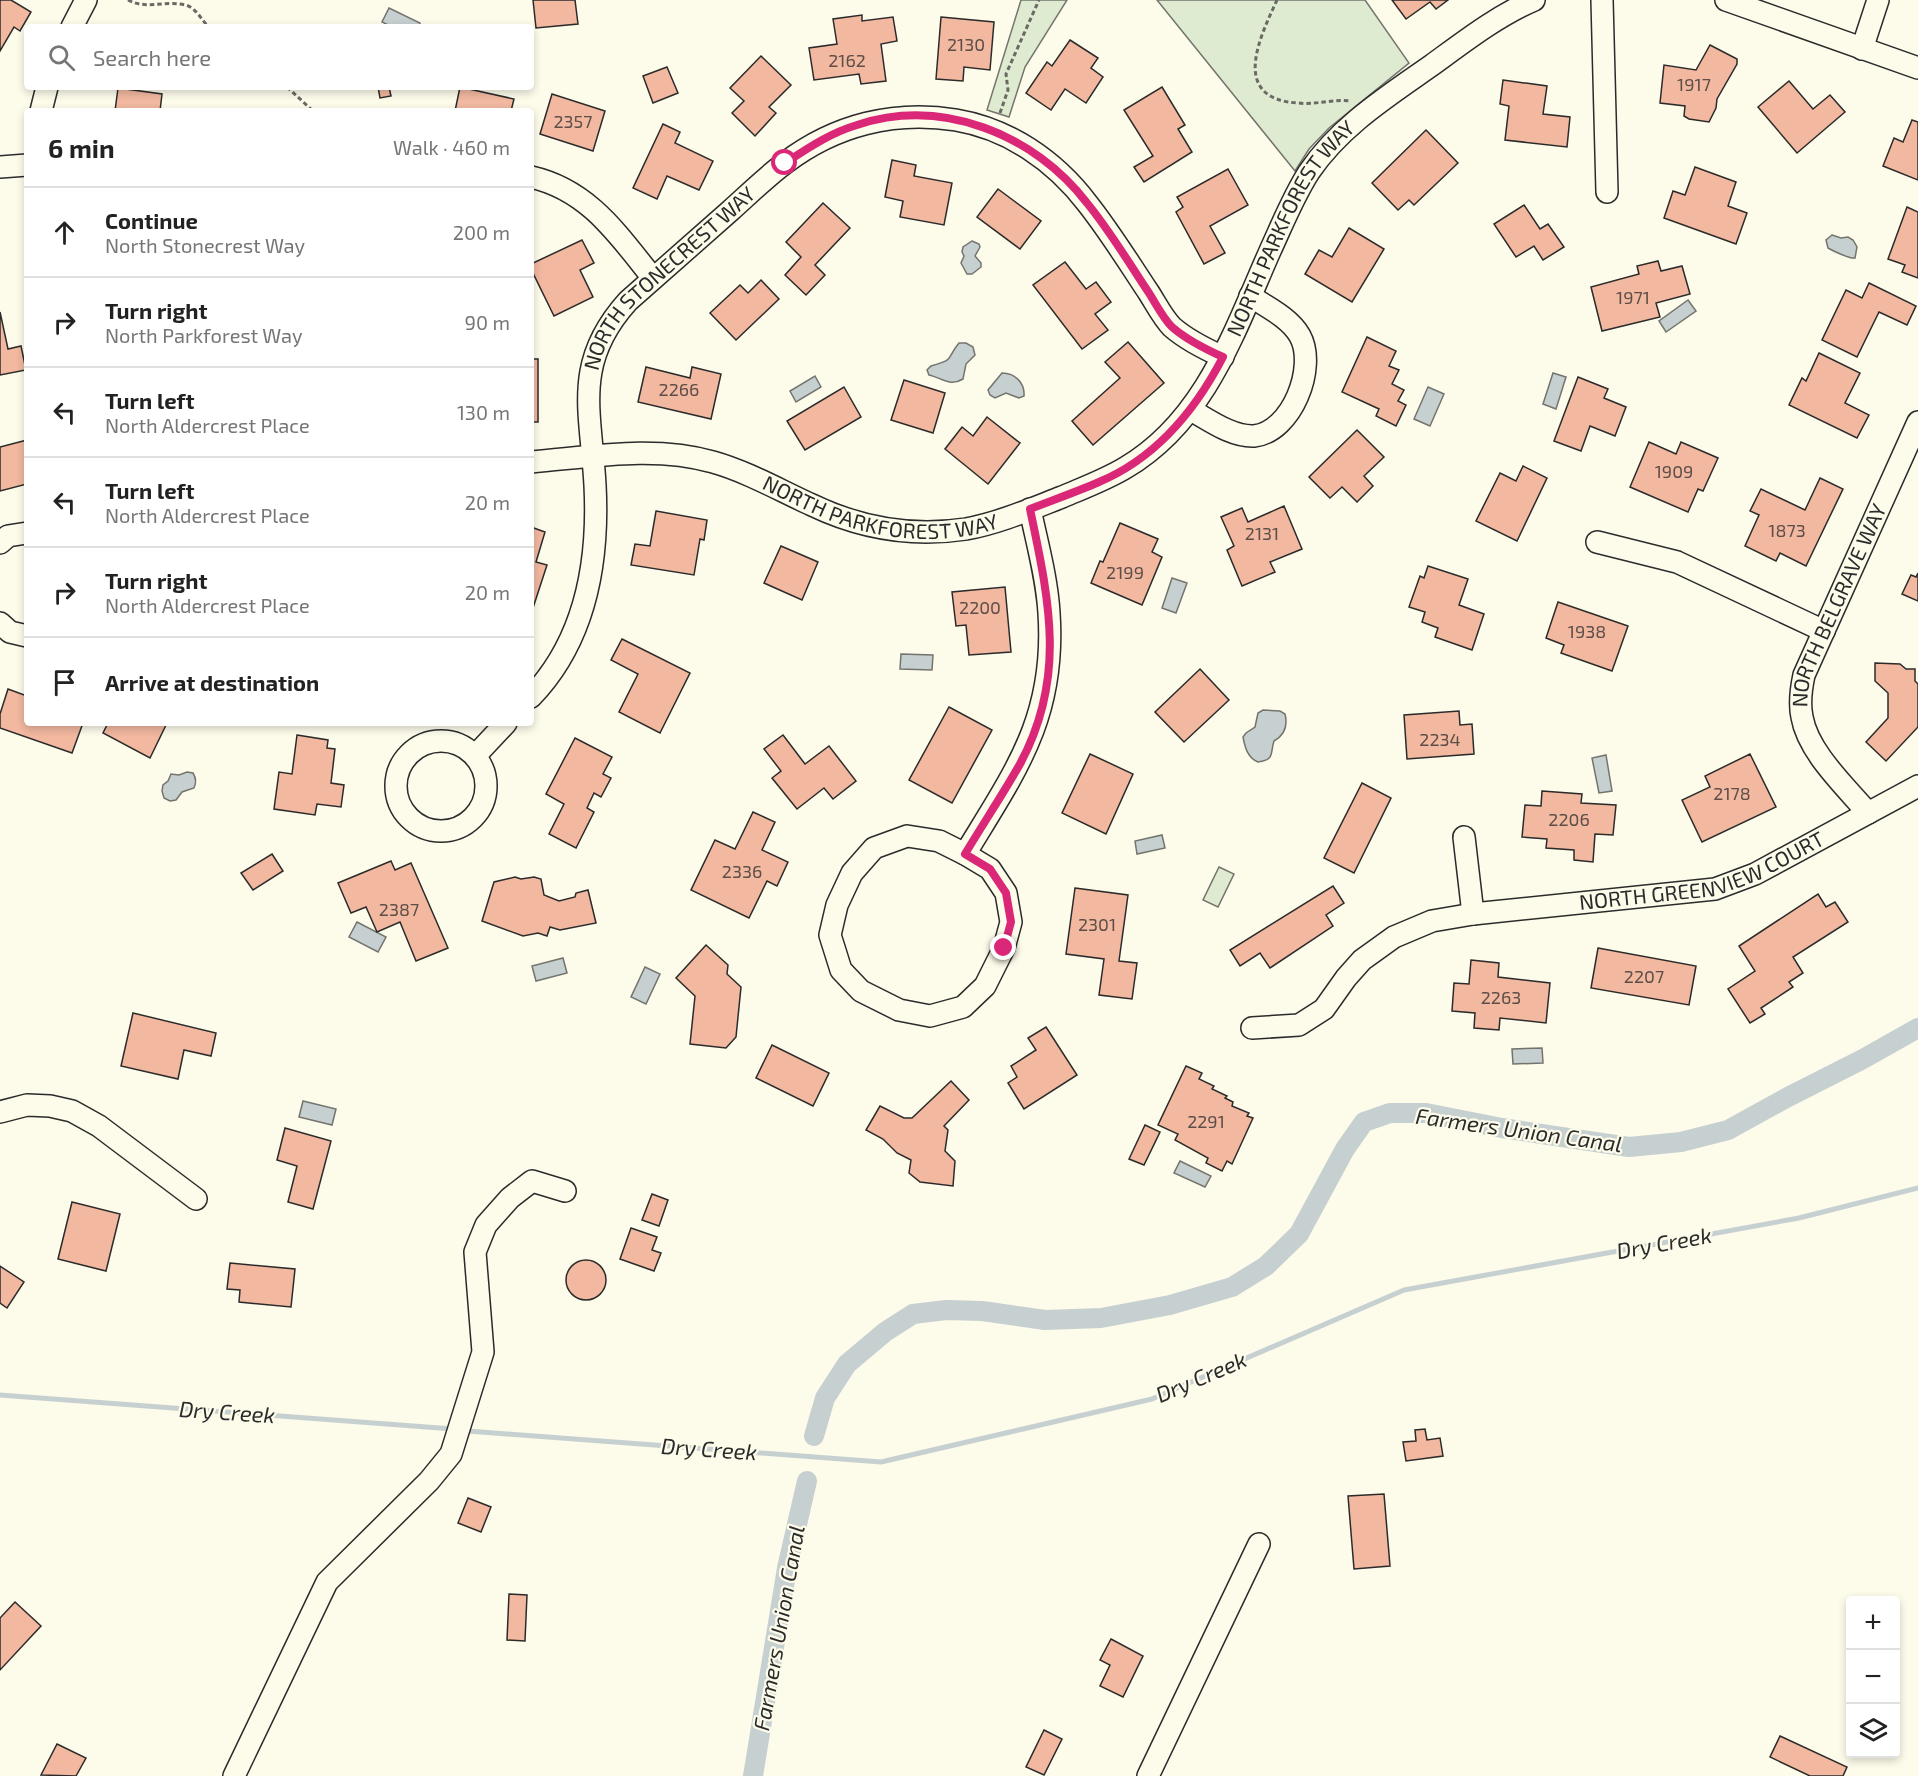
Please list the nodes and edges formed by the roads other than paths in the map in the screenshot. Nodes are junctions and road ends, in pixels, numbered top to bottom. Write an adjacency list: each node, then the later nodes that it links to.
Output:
1 (86, 0): 6 (street)
2 (1534, 0): 16 (street, NORTH PARKFOREST WAY)
3 (1602, 0): 14 (street)
4 (1726, 0): 7 (street)
5 (1878, 0): 7 (street)
6 (74, 24)
7 (1862, 49): 8 (street)
8 (1918, 68)
9 (46, 90): 10 (street)
10 (42, 108)
11 (24, 165): 12 (street)
12 (0, 167)
13 (534, 178): 15 (street)
14 (1608, 192)
15 (653, 278): 17 (street, NORTH STONECREST WAY); 20 (street, NORTH STONECREST WAY)
16 (1250, 296): 17 (street, NORTH PARKFOREST WAY); 18 (street)
17 (1223, 357): 18 (street, NORTH PARKFOREST WAY)
18 (1191, 410): 22 (street, NORTH PARKFOREST WAY)
19 (1918, 422): 27 (street, NORTH BELGRAVE WAY)
20 (592, 457): 21 (street, NORTH PARKFOREST WAY); 22 (street, NORTH PARKFOREST WAY); 29 (street, NORTH STONECREST WAY)
21 (534, 462)
22 (1030, 509): 35 (street)
23 (24, 533): 25 (street)
24 (1597, 542): 27 (street)
25 (0, 543)
26 (0, 623): 28 (street)
27 (1824, 631): 33 (street, NORTH BELGRAVE WAY)
28 (24, 635)
29 (534, 693)
30 (503, 726): 31 (street)
31 (475, 756): 31 (street)
32 (1918, 786): 33 (street, NORTH GREENVIEW COURT)
33 (1868, 813): 36 (street, NORTH GREENVIEW COURT)
34 (1464, 837): 36 (street)
35 (965, 854): 35 (street)
36 (1473, 914): 37 (street, NORTH GREENVIEW COURT)
37 (1252, 1028)
38 (0, 1112): 40 (street)
39 (565, 1191): 42 (street)
40 (195, 1199)
41 (1259, 1544): 43 (street)
42 (234, 1776)
43 (1149, 1776)

